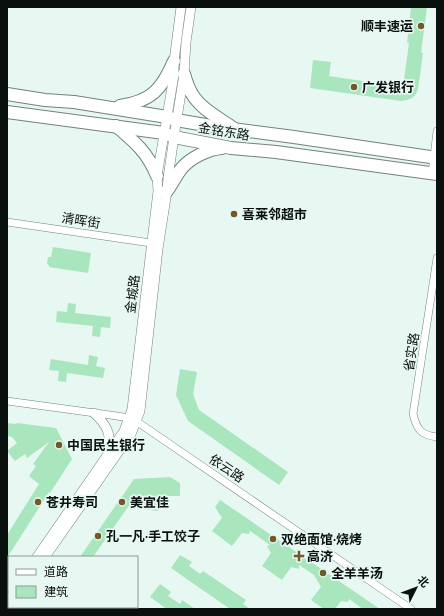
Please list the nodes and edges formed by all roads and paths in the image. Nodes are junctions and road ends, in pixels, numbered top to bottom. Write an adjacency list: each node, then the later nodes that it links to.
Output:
1 (181, 7): 3 (street, 金城路)
2 (191, 7): 4 (street, 金城路)
3 (174, 61): 7 (main road); 9 (street, 金城路)
4 (184, 74): 9 (street, 金城路); 12 (main road)
5 (7, 94): 6 (main road, 金铭东路)
6 (96, 105): 7 (main road, 金铭东路); 10 (main road)
7 (108, 107): 9 (main road, 金铭东路)
8 (7, 112): 10 (main road, 金铭东路)
9 (172, 119): 12 (main road, 金铭东路); 15 (street, 金城路)
10 (94, 123): 11 (main road, 金铭东路)
11 (116, 126): 15 (main road, 金铭东路); 22 (main road)
12 (234, 129): 13 (main road, 金铭东路)
13 (246, 131): 17 (main road); 18 (main road, 金铭东路)
14 (437, 131): 19 (street)
15 (169, 135): 16 (main road, 金铭东路); 22 (street, 金城路); 23 (street, 金城路)
16 (231, 148): 17 (main road, 金铭东路); 23 (main road)
17 (244, 149): 20 (main road, 金铭东路)
18 (395, 151): 19 (main road, 金铭东路); 20 (main road)
19 (436, 157): 21 (street)
20 (393, 168): 21 (main road, 金铭东路)
21 (435, 174)
22 (157, 176): 25 (street, 金城路)
23 (167, 191): 29 (street, 金城路)
24 (7, 222): 25 (street, 清晖街)
25 (151, 243): 29 (street, 金城路)
26 (437, 258): 30 (street, 省实路)
27 (7, 401): 28 (street, 依云路)
28 (94, 413): 29 (street, 依云路); 31 (street)
29 (132, 420): 31 (street, 金城路); 33 (street, 金城路); 34 (street, 依云路)
30 (437, 437)
31 (108, 453): 32 (street, 金城路)
32 (38, 556)
33 (47, 556)
34 (411, 609)

